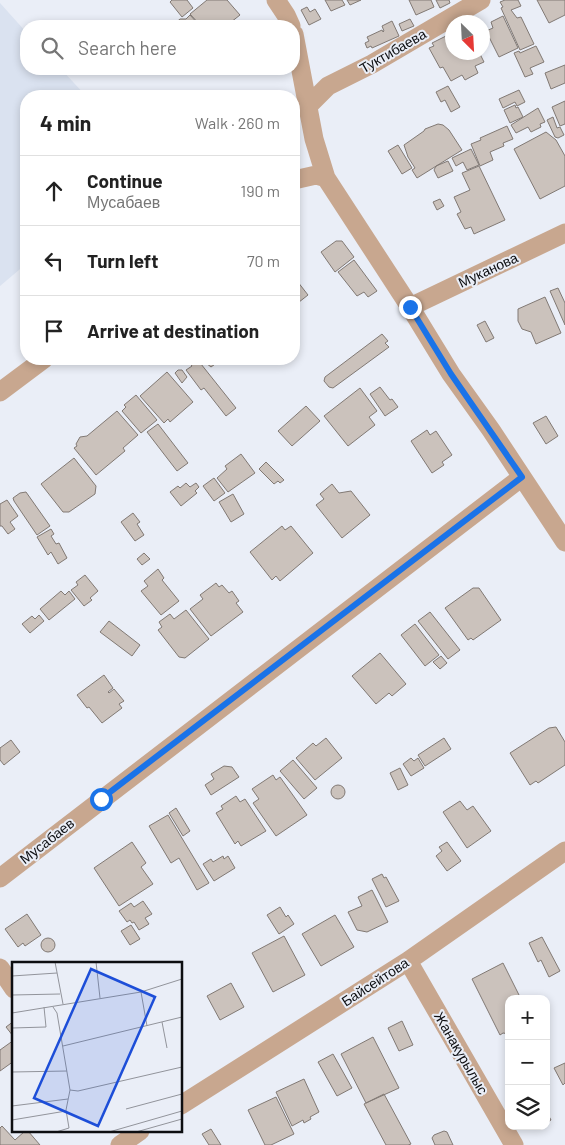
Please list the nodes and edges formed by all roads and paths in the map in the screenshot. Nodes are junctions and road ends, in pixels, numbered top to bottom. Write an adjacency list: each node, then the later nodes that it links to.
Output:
1 (481, 0): 3 (street, Туктибаева)
2 (300, 62): 3 (street)
3 (309, 105): 4 (street)
4 (326, 178): 5 (street); 7 (street)
5 (300, 179)
6 (565, 233): 7 (street, Муканова)
7 (410, 307): 10 (street)
8 (36, 365): 9 (street)
9 (0, 392)
10 (522, 477): 11 (street); 13 (street, Мусабаев)
11 (565, 542)
12 (565, 851): 14 (street, Байсейтова)
13 (0, 878)
14 (408, 961): 17 (street, Байсейтова); 18 (street, Жанакурылыс)
15 (0, 968): 16 (street)
16 (12, 986)
17 (182, 1104)
18 (514, 1145)

